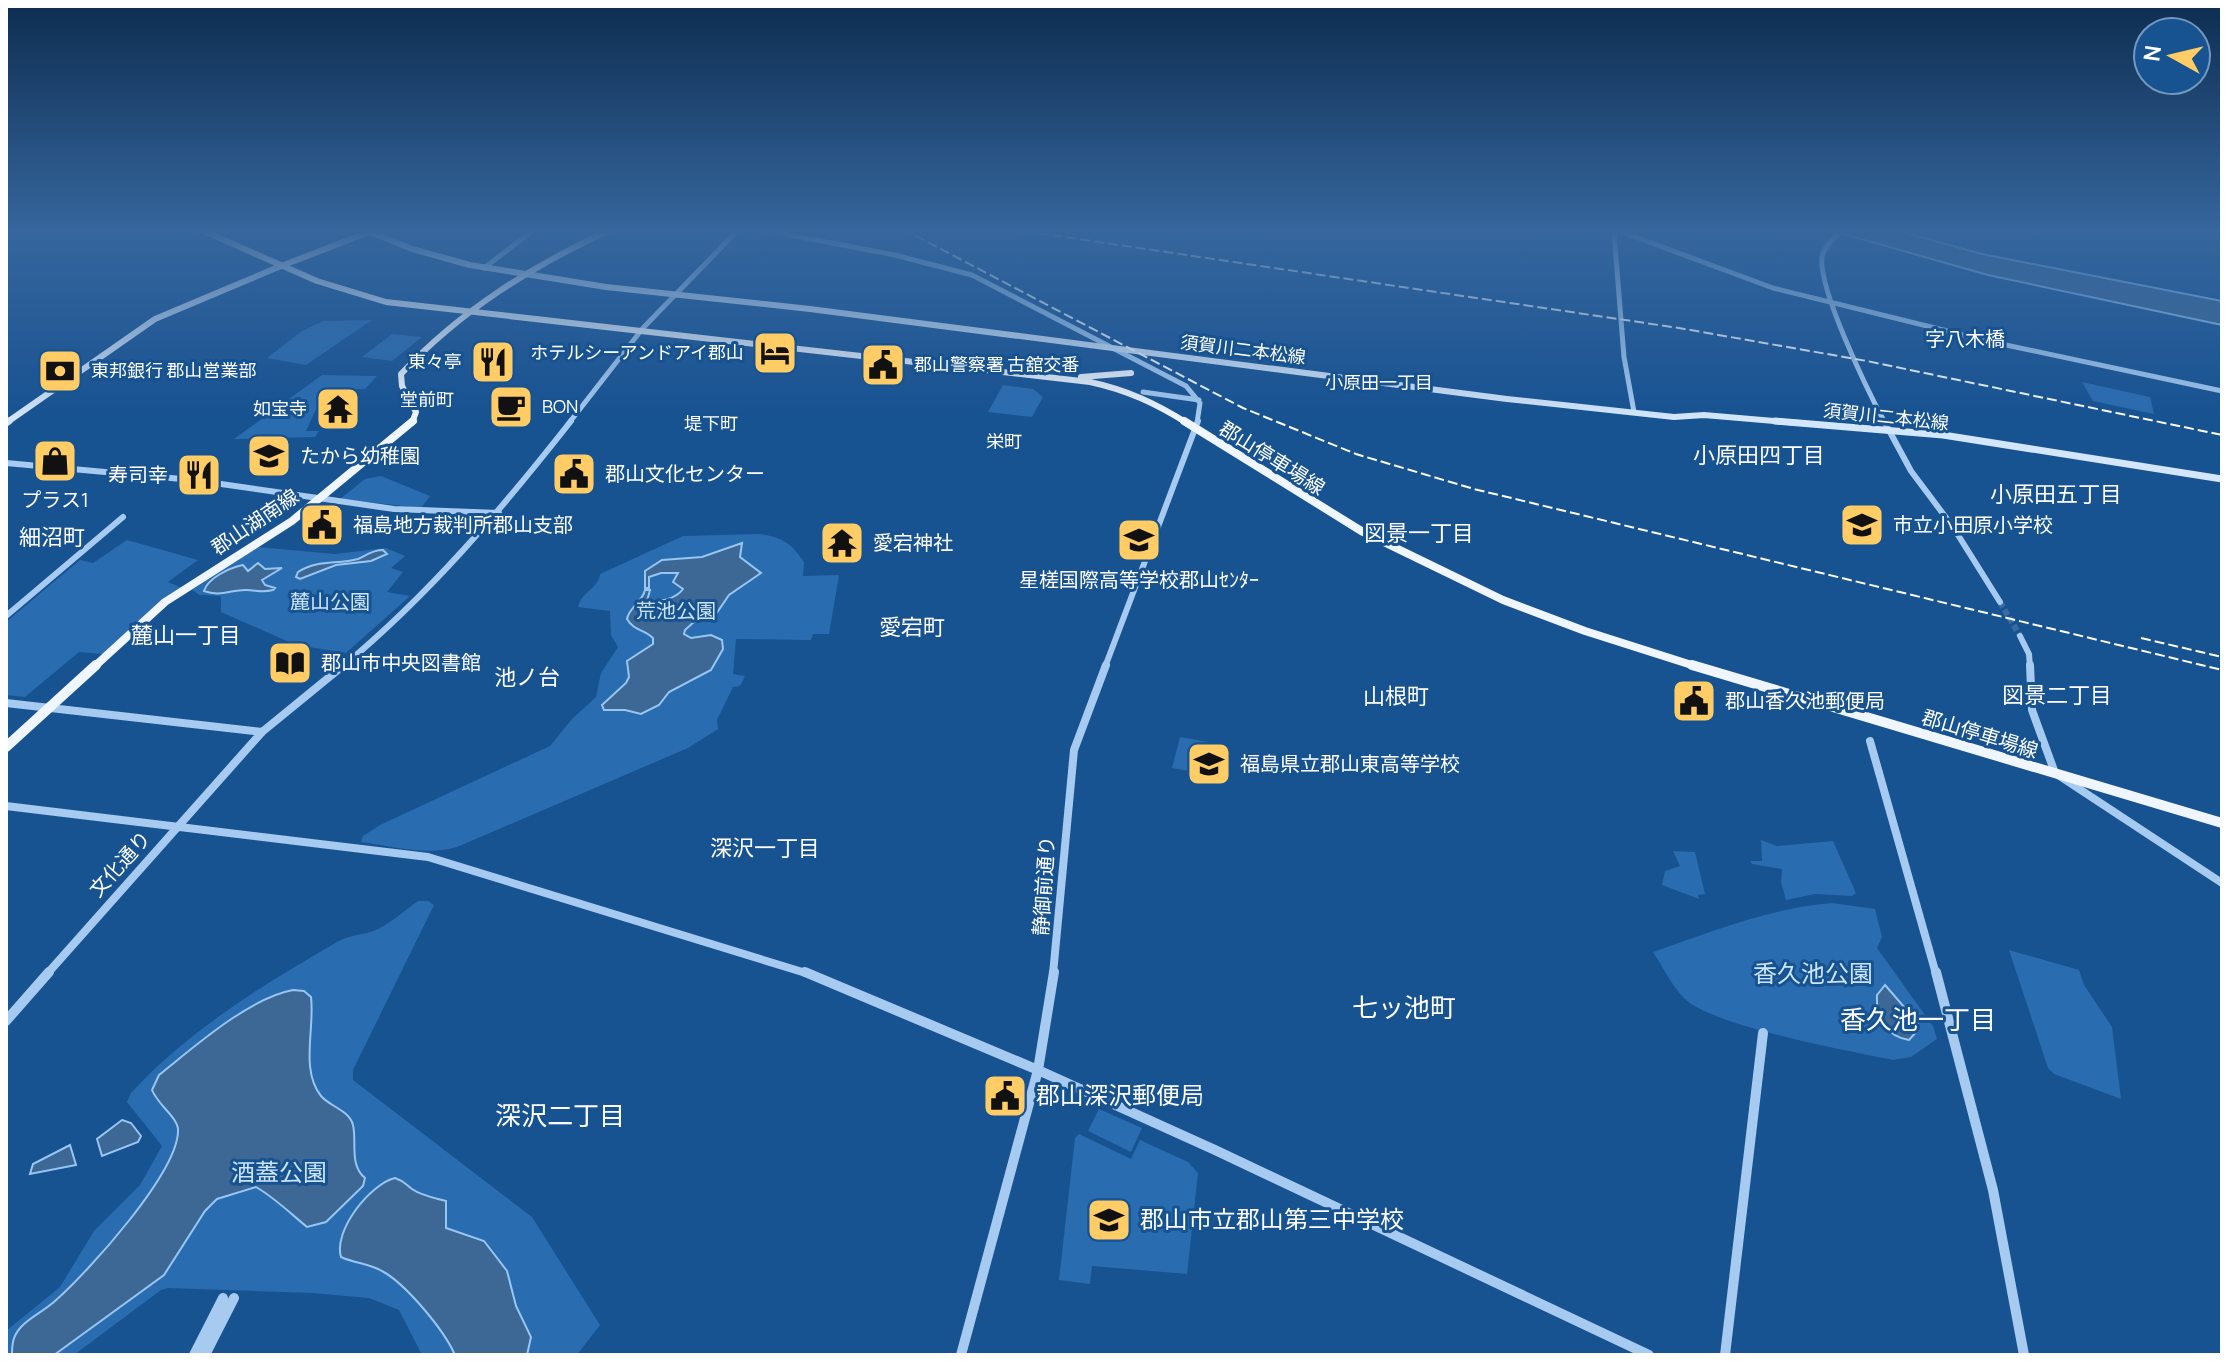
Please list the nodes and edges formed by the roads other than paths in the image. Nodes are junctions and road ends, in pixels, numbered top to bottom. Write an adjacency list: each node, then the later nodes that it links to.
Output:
1 (212, 293): 20 (main road)
2 (351, 293): 11 (main road, 郡山停車場線)
3 (497, 293): 11 (main road)
4 (660, 293): 9 (main road, 須賀川二本松線)
5 (1005, 293): 13 (street)
6 (1619, 293): 19 (street)
7 (1793, 293): 10 (street)
8 (1829, 293): 10 (street)
9 (675, 294): 12 (street, 文化通り); 13 (main road, 須賀川二本松線)
10 (1832, 303): 16 (street); 22 (street)
11 (468, 312): 12 (main road, 郡山停車場線); 25 (main road, 郡山湖南線)
12 (642, 330): 15 (main road, 郡山停車場線); 21 (main road, 郡山停車場線); 26 (street, 文化通り)
13 (1117, 348): 18 (street); 19 (main road, 須賀川二本松線)
14 (1131, 373): 15 (main road)
15 (1081, 377): 17 (main road, 郡山停車場線)
16 (2222, 391)
17 (1143, 392): 18 (street); 21 (main road, 郡山停車場線)
18 (1199, 400): 21 (street, 静御前通り)
19 (1634, 412): 22 (main road, 須賀川二本松線)
20 (6, 423)
21 (1196, 426): 36 (main road, 郡山停車場線); 43 (street, 静御前通り)
22 (1891, 431): 24 (main road, 須賀川二本松線); 28 (street)
23 (6, 463): 25 (street)
24 (2222, 479)
25 (318, 501): 26 (street); 32 (main road, 郡山湖南線)
26 (499, 513): 33 (street, 文化通り)
27 (123, 517): 29 (street)
28 (2000, 602)
29 (6, 616)
30 (2020, 636): 36 (street)
31 (6, 703): 32 (street)
32 (49, 708): 33 (street); 35 (main road, 郡山湖南線)
33 (262, 732): 39 (street, 文化通り)
34 (1870, 741): 49 (street)
35 (6, 747)
36 (2055, 771): 38 (main road, 郡山停車場線); 40 (street)
37 (6, 806): 39 (street)
38 (2222, 820)
39 (178, 826): 41 (street, 文化通り); 43 (street)
40 (2222, 883)
41 (6, 1021)
42 (1763, 1033): 48 (street)
43 (1038, 1070): 46 (street, 静御前通り); 47 (street)
44 (194, 1355): 45 (street)
45 (205, 1355)
46 (961, 1355)
47 (1649, 1355)
48 (1725, 1355)
49 (2024, 1355)

